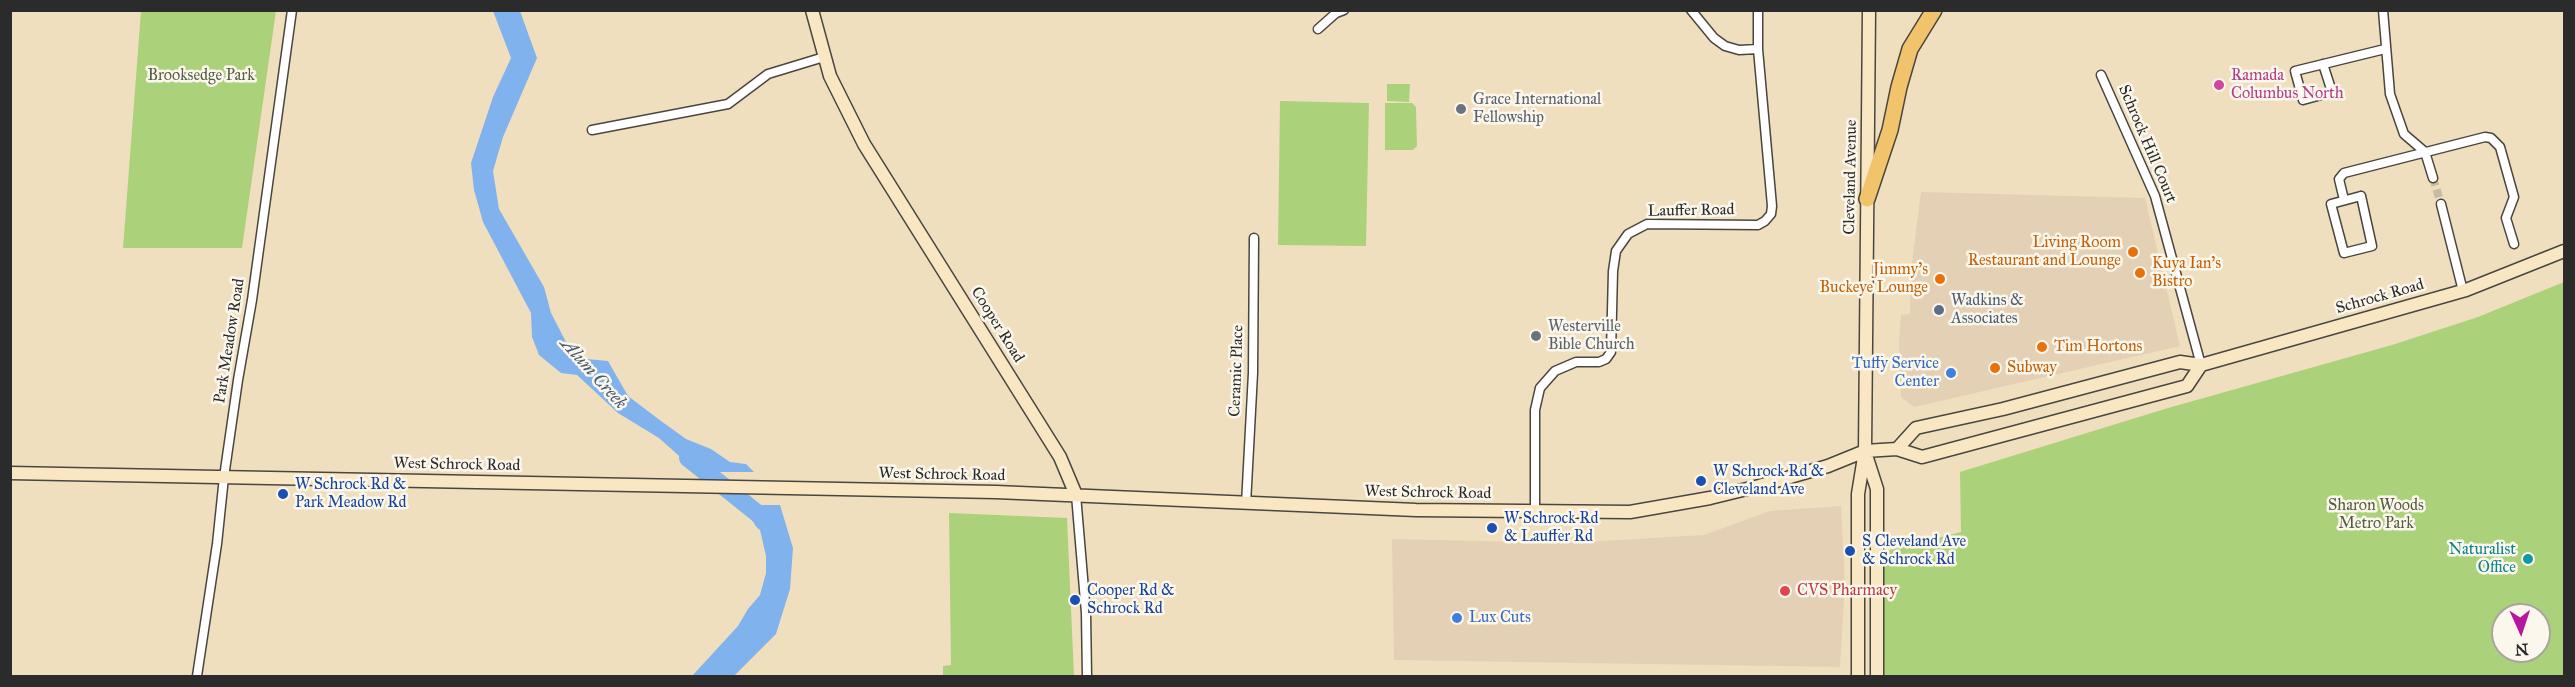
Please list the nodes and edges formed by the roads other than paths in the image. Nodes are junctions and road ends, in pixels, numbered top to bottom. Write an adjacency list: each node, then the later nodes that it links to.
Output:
1 (292, 10): 29 (street, Park Meadow Road)
2 (812, 10): 12 (main road, Cooper Road)
3 (1344, 10): 9 (street)
4 (1691, 10): 10 (street)
5 (1758, 10): 10 (street, Lauffer Road)
6 (1869, 10): 18 (main road, Cleveland Avenue)
7 (1934, 10): 18 (highway)
8 (2383, 10): 11 (street)
9 (1318, 29)
10 (1758, 49): 32 (street, Lauffer Road)
11 (2385, 49): 13 (street); 16 (street)
12 (824, 57): 15 (street); 30 (main road, Cooper Road)
13 (2323, 64): 13 (street)
14 (2101, 75): 25 (street, Schrock Hill Court)
15 (592, 130)
16 (2425, 152): 17 (street); 19 (street); 22 (street)
17 (2433, 178)
18 (1867, 199): 27 (main road, Cleveland Avenue)
19 (2344, 200): 19 (street)
20 (2441, 204): 24 (street)
21 (1254, 238): 31 (street, Ceramic Place)
22 (2514, 244)
23 (2565, 251): 24 (main road, Schrock Road)
24 (2463, 291): 25 (main road, Schrock Road)
25 (2201, 365): 26 (main road, Schrock Road); 26 (main road)
26 (1897, 448): 27 (main road)
27 (1865, 451): 32 (main road, West Schrock Road); 35 (main road); 36 (main road)
28 (10, 473): 29 (main road, West Schrock Road)
29 (224, 477): 30 (main road, West Schrock Road); 33 (street, Park Meadow Road)
30 (1076, 495): 31 (main road, West Schrock Road); 34 (street, Cooper Road)
31 (1246, 504): 32 (main road, West Schrock Road)
32 (1535, 512)
33 (197, 676)
34 (1087, 676)
35 (1858, 676)
36 (1877, 676)

